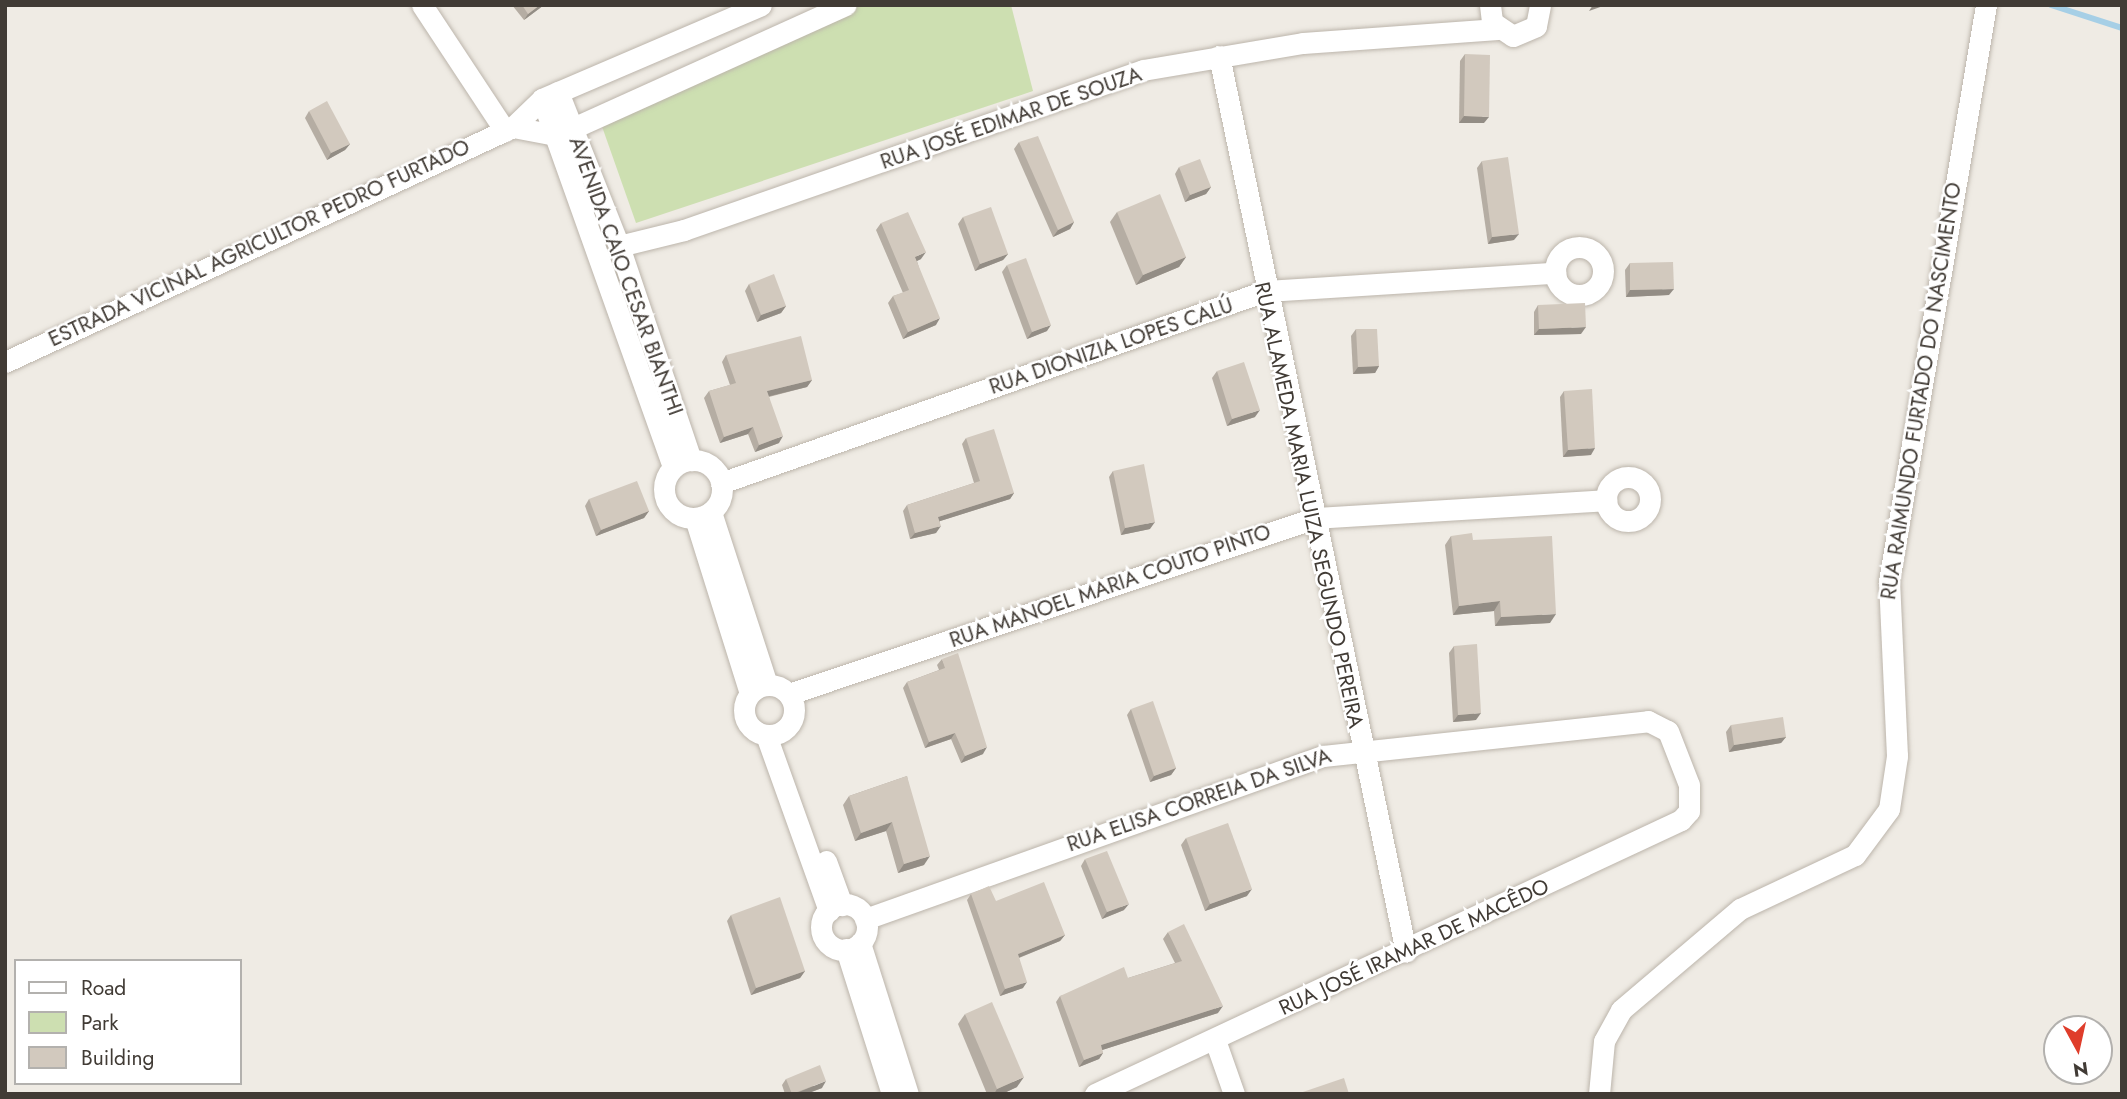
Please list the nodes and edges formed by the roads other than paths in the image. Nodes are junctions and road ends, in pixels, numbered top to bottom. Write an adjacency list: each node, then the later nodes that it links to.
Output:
1 (422, 5): 10 (street)
2 (761, 5): 9 (street, ESTRADA VICINAL AGRICULTOR PEDRO FURTADO)
3 (846, 5): 11 (street)
4 (1490, 5): 7 (street)
5 (1541, 5): 7 (street, RUA JOSÉ EDIMAR DE SOUZA)
6 (1986, 5): 35 (street, RUA RAIMUNDO FURTADO DO NASCIMENTO)
7 (1497, 29): 8 (street, RUA JOSÉ EDIMAR DE SOUZA)
8 (1219, 57): 12 (street, RUA JOSÉ EDIMAR DE SOUZA); 14 (street, RUA ALAMEDA MARIA LUIZA SEGUNDO PEREIRA)
9 (550, 96): 10 (street, ESTRADA VICINAL AGRICULTOR PEDRO FURTADO); 11 (street, AVENIDA CAIO CESAR BIANTHI)
10 (509, 129): 11 (street); 15 (street, ESTRADA VICINAL AGRICULTOR PEDRO FURTADO)
11 (564, 132): 12 (street, AVENIDA CAIO CESAR BIANTHI); 16 (street, AVENIDA CAIO CESAR BIANTHI)
12 (619, 246): 16 (street, AVENIDA CAIO CESAR BIANTHI)
13 (1555, 273): 14 (street, RUA DIONIZIA LOPES CALÚ)
14 (1265, 291): 17 (street, RUA DIONIZIA LOPES CALÚ); 20 (street, RUA ALAMEDA MARIA LUIZA SEGUNDO PEREIRA)
15 (5, 362)
16 (682, 464): 17 (street); 19 (street)
17 (721, 483): 19 (street)
18 (1606, 500): 20 (street, RUA MANOEL MARIA COUTO PINTO)
19 (703, 515): 21 (street)
20 (1315, 518): 22 (street, RUA MANOEL MARIA COUTO PINTO); 24 (street, RUA ALAMEDA MARIA LUIZA SEGUNDO PEREIRA)
21 (758, 688): 22 (street); 23 (street)
22 (789, 694): 23 (street)
23 (773, 734): 26 (street)
24 (1360, 749): 25 (street, RUA ELISA CORREIA DA SILVA); 27 (street, RUA ELISA CORREIA DA SILVA); 29 (street, RUA ALAMEDA MARIA LUIZA SEGUNDO PEREIRA)
25 (1686, 768): 29 (street, RUA JOSÉ IRAMAR DE MACÊDO)
26 (835, 908): 27 (street); 28 (street)
27 (865, 919): 28 (street)
28 (853, 946): 31 (street); 32 (street)
29 (1406, 952): 30 (street, RUA JOSÉ IRAMAR DE MACÊDO)
30 (1215, 1040): 33 (street, RUA JOSÉ IRAMAR DE MACÊDO); 34 (street)
31 (891, 1094)
32 (908, 1094)
33 (1096, 1094)
34 (1234, 1094)
35 (1599, 1094)

